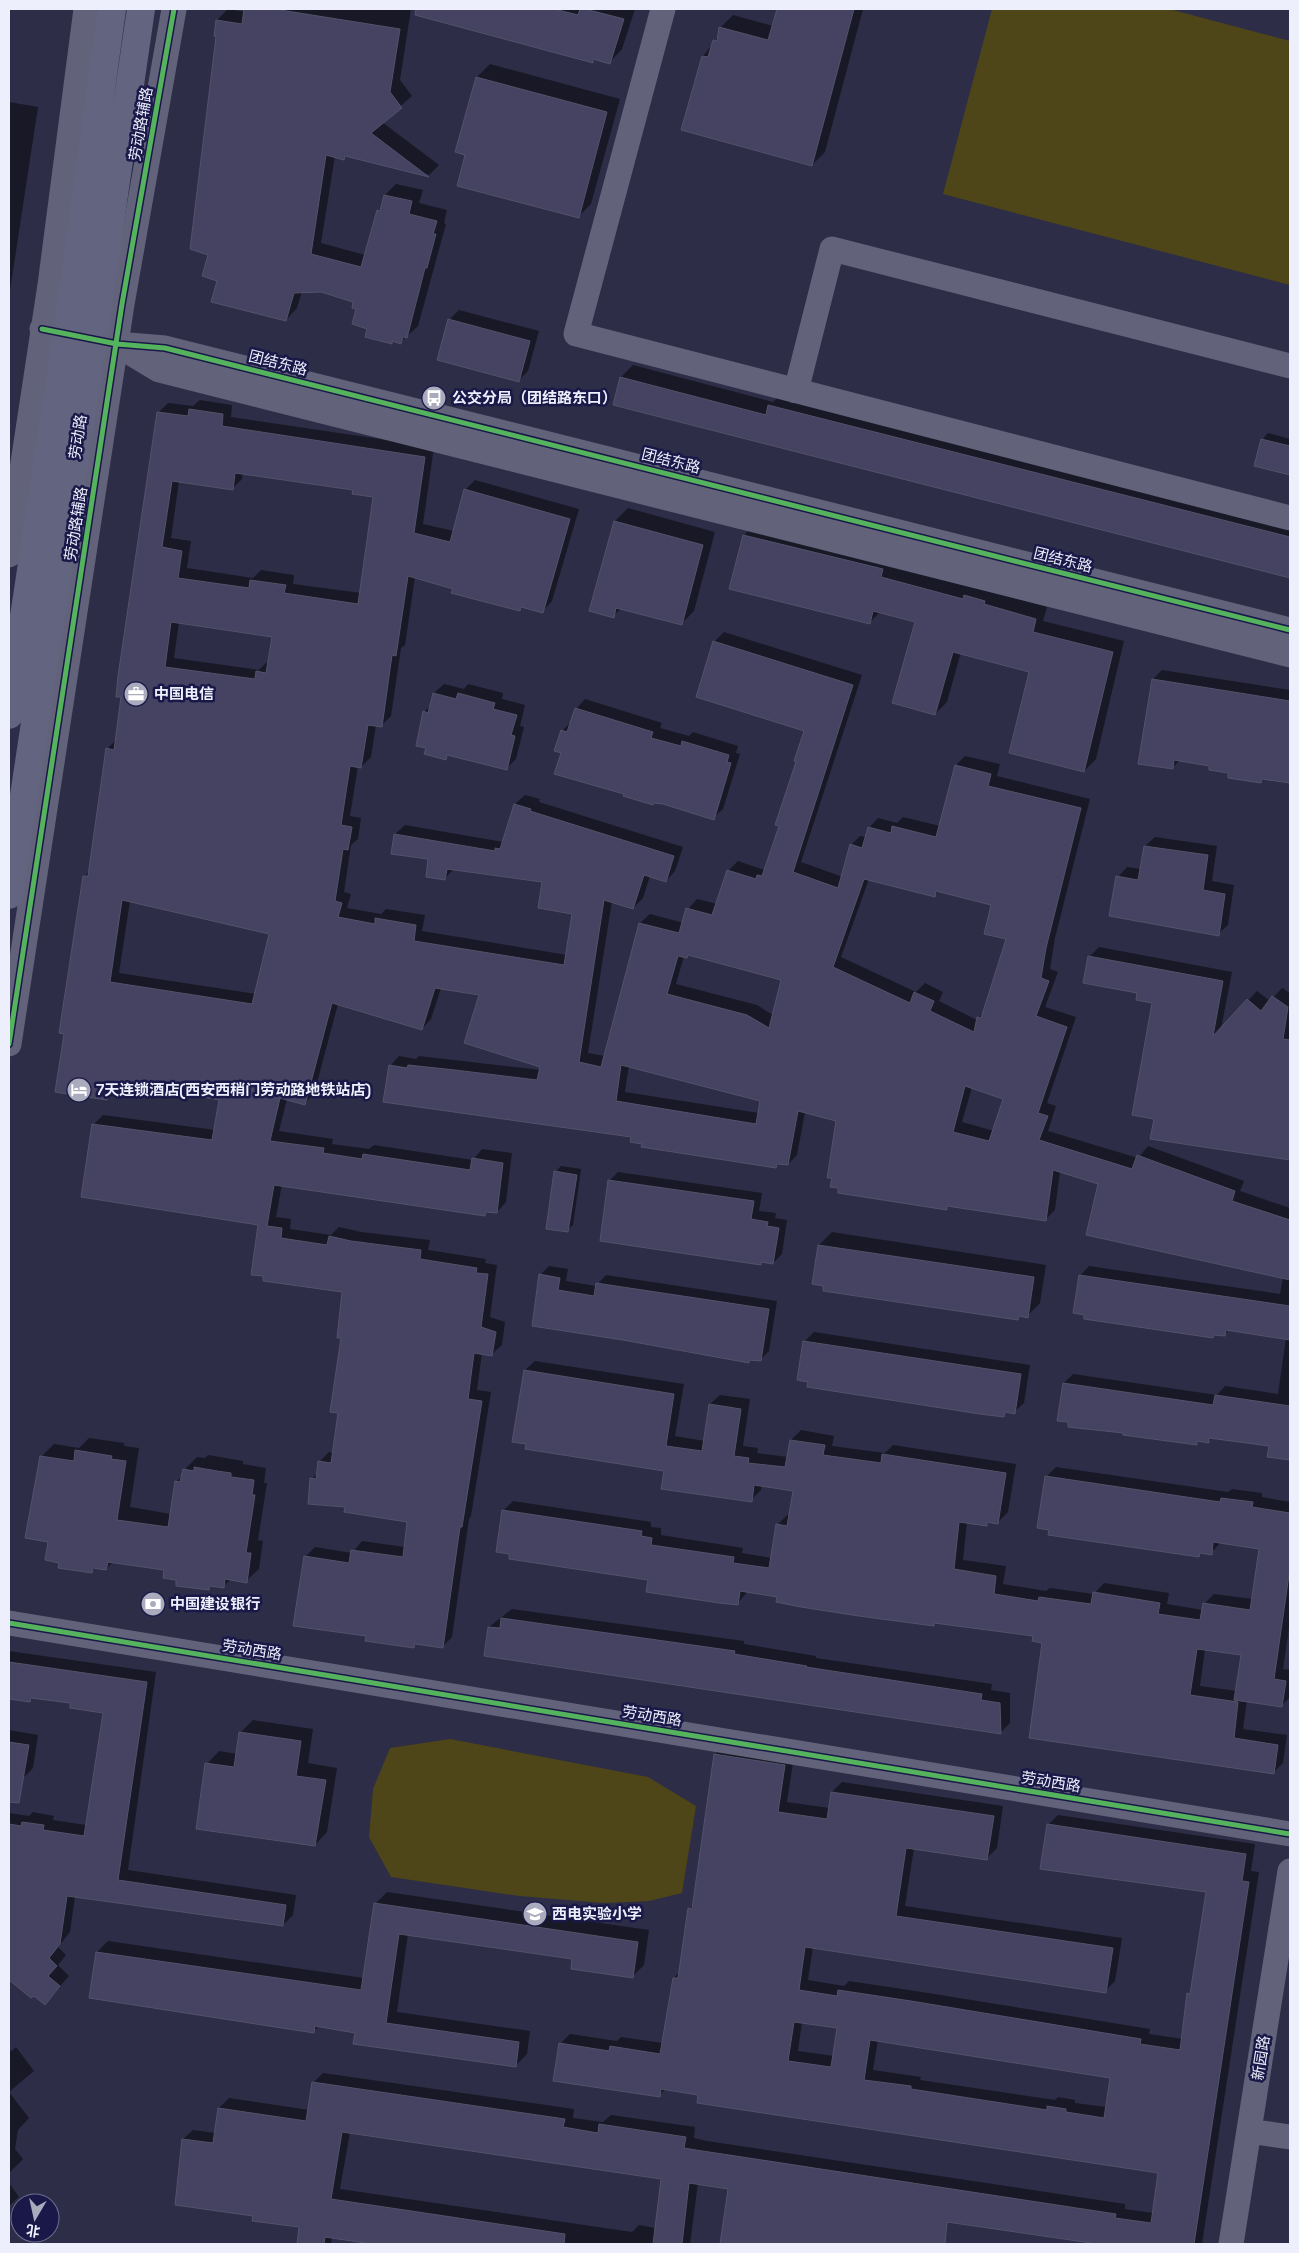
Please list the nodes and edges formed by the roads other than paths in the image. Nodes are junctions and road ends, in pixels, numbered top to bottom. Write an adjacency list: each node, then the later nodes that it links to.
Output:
1 (86, 9): 6 (street)
2 (112, 9): 6 (main road, 劳动路)
3 (141, 9): 7 (main road, 劳动路)
4 (174, 9): 7 (street, 劳动路辅路)
5 (663, 9): 9 (street)
6 (54, 332): 7 (street, 团结东路); 11 (main road, 劳动路)
7 (105, 342): 11 (main road, 劳动路); 12 (street, 团结东路); 13 (street)
8 (1290, 366): 9 (street)
9 (796, 391): 10 (street)
10 (1290, 518)
11 (34, 555): 14 (main road, 劳动路); 15 (main road, 劳动路); 16 (street, 劳动路辅路)
12 (1290, 630)
13 (1290, 655)
14 (9, 715)
15 (9, 895)
16 (9, 1044)
17 (9, 1623): 18 (street, 劳动西路)
18 (1290, 1834)
19 (1290, 1871): 20 (street, 新园路)
20 (1249, 2130): 21 (street); 22 (street, 新园路)
21 (1290, 2136)
22 (1231, 2244)

